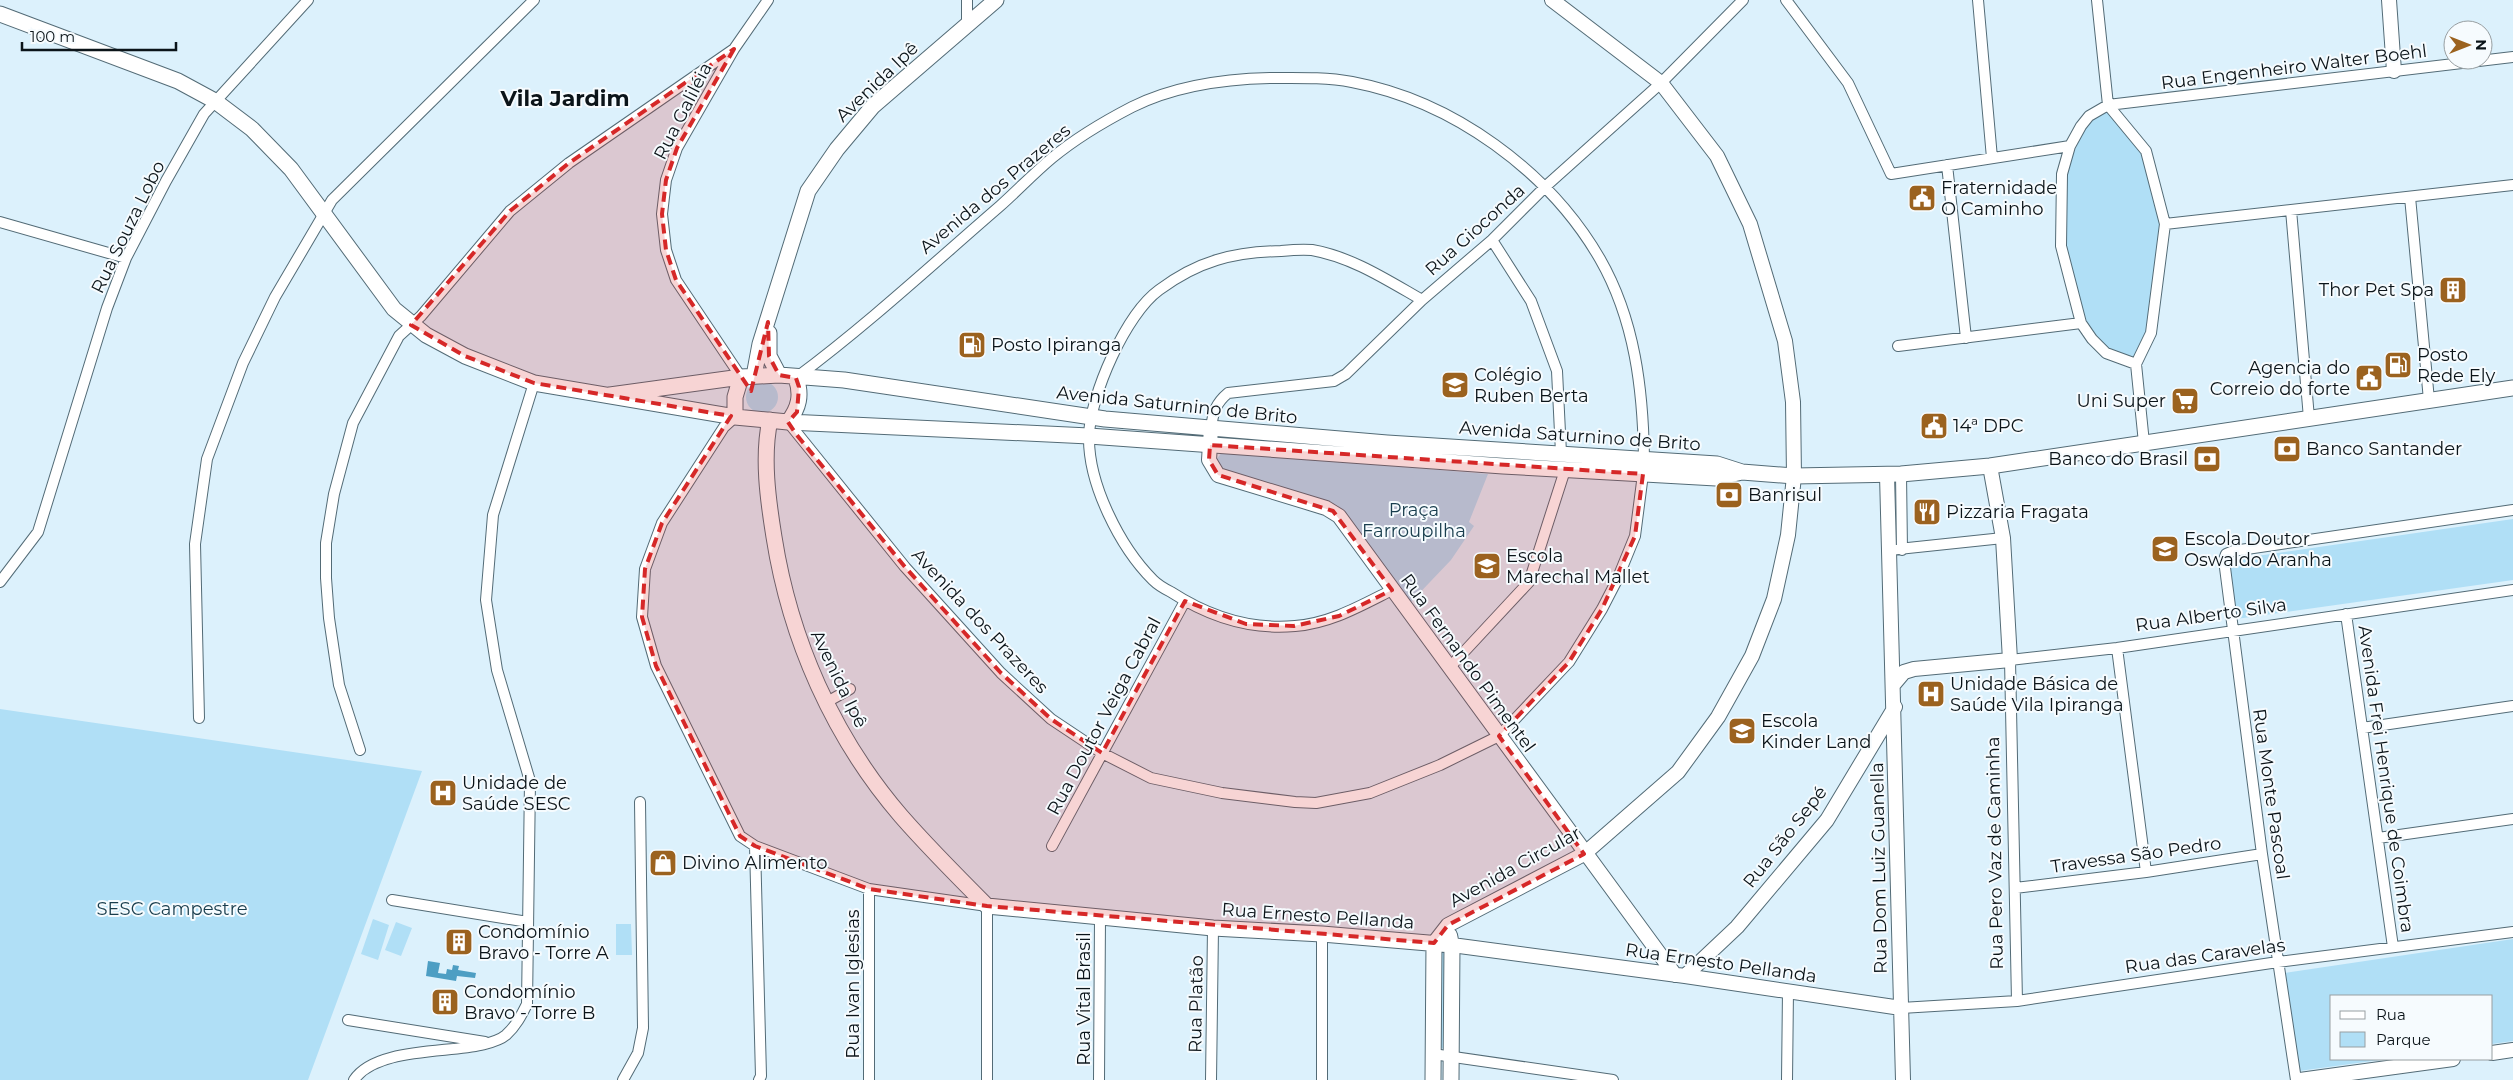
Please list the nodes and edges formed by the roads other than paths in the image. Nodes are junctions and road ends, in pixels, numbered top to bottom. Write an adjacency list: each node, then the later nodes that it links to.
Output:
1 (308, 0): 18 (street, Rua Souza Lobo)
2 (534, 0): 27 (street)
3 (768, 0): 14 (street, Rua Galiléia)
4 (967, 0): 13 (street)
5 (996, 0): 13 (main road, Avenida Ipê)
6 (1552, 0): 17 (street, Avenida Circular)
7 (1743, 0): 17 (street, Rua Gioconda)
8 (1786, 0): 22 (street)
9 (1978, 0): 21 (street)
10 (2097, 0): 19 (street)
11 (2389, 0): 16 (street)
12 (0, 14): 18 (main road, Avenida Saturnino de Brito)
13 (968, 23): 33 (main road, Avenida Ipê)
14 (734, 49): 35 (street); 40 (street, Rua Galiléia)
15 (2513, 57): 16 (street, Rua Engenheiro Walter Boehl)
16 (2394, 71): 19 (street, Rua Engenheiro Walter Boehl)
17 (1661, 83): 24 (street, Rua Gioconda); 60 (street, Avenida Circular)
18 (215, 101): 27 (main road, Avenida Saturnino de Brito); 31 (street, Rua Souza Lobo)
19 (2108, 105): 20 (street); 29 (street)
20 (2070, 146): 21 (street); 34 (street)
21 (1992, 158): 22 (street)
22 (1946, 165): 36 (street)
23 (2513, 185): 25 (street)
24 (1546, 186): 30 (street, Rua Gioconda); 41 (street, Avenida dos Prazeres); 56 (street, Avenida dos Prazeres)
25 (2410, 197): 26 (street); 45 (street)
26 (2291, 210): 29 (street); 48 (street)
27 (325, 212): 35 (main road, Avenida Saturnino de Brito); 80 (street)
28 (0, 222): 31 (street)
29 (2165, 224): 38 (street)
30 (1492, 240): 32 (street, Rua Gioconda); 55 (street)
31 (126, 258): 64 (street, Rua Souza Lobo)
32 (1422, 300): 47 (street); 51 (street, Rua Gioconda)
33 (768, 322): 39 (main road, Avenida Ipê); 40 (main road, Avenida Ipê)
34 (2082, 323): 36 (street); 38 (street)
35 (411, 325): 42 (main road, Avenida Saturnino de Brito); 83 (street)
36 (1966, 338): 37 (street)
37 (1898, 346)
38 (2136, 364): 53 (street)
39 (779, 375): 40 (main road, Avenida Saturnino de Brito); 41 (main road, Avenida Saturnino de Brito)
40 (747, 377): 44 (main road, Avenida Saturnino de Brito); 46 (main road, Avenida Ipê)
41 (796, 378): 47 (main road, Avenida Saturnino de Brito); 50 (main road)
42 (534, 383): 44 (main road, Avenida Saturnino de Brito); 98 (street)
43 (2513, 388): 45 (main road, Avenida Saturnino de Brito)
44 (610, 395): 46 (main road, Avenida Saturnino de Brito)
45 (2429, 400): 48 (main road, Avenida Saturnino de Brito)
46 (735, 417): 49 (main road, Avenida Saturnino de Brito); 88 (street, Rua Ernesto Pellanda)
47 (1091, 417): 51 (main road, Avenida Saturnino de Brito); 52 (street)
48 (2309, 418): 53 (main road, Avenida Saturnino de Brito)
49 (770, 420): 50 (main road, Avenida Saturnino de Brito); 77 (main road, Avenida Ipê)
50 (788, 422): 52 (main road, Avenida Saturnino de Brito); 84 (street, Avenida dos Prazeres)
51 (1211, 428): 54 (street, Rua Fernando Pimentel); 55 (main road, Avenida Saturnino de Brito)
52 (1089, 436): 54 (main road, Avenida Saturnino de Brito); 67 (street)
53 (2144, 443): 57 (main road, Avenida Saturnino de Brito)
54 (1210, 445): 58 (main road, Avenida Saturnino de Brito); 65 (street, Rua Fernando Pimentel)
55 (1566, 454): 56 (main road, Avenida Saturnino de Brito); 58 (main road)
56 (1644, 466): 58 (main road, Avenida Saturnino de Brito); 60 (main road, Avenida Saturnino de Brito); 82 (street, Avenida dos Prazeres)
57 (1990, 466): 59 (main road, Avenida Saturnino de Brito); 62 (street, Rua Pero Vaz de Caminha)
58 (1565, 470): 73 (street)
59 (1894, 475): 60 (main road, Avenida Saturnino de Brito); 63 (street, Rua Dom Luiz Guanella)
60 (1794, 476): 90 (street, Avenida Circular)
61 (2513, 510): 69 (street, Rua Monte Pascoal)
62 (2003, 538): 63 (street); 72 (street, Rua Pero Vaz de Caminha)
63 (1896, 550): 71 (street, Rua Dom Luiz Guanella)
64 (0, 582)
65 (1392, 590): 67 (street); 73 (street, Rua Fernando Pimentel)
66 (2513, 590): 68 (street, Rua Alberto Silva)
67 (1185, 601): 84 (street, Rua Doutor Veiga Cabral)
68 (2346, 614): 69 (street, Rua Alberto Silva); 81 (street, Avenida Frei Henrique de Coimbra)
69 (2233, 631): 70 (street, Rua Alberto Silva); 91 (street, Rua Monte Pascoal)
70 (2117, 648): 72 (street, Rua Alberto Silva); 92 (street)
71 (1892, 658): 74 (street); 75 (street, Rua Dom Luiz Guanella)
72 (2010, 660): 74 (street, Rua Alberto Silva); 93 (street, Rua Pero Vaz de Caminha)
73 (1449, 668): 82 (street, Rua Fernando Pimentel)
74 (1914, 669): 75 (street)
75 (1893, 685): 79 (street, Rua Dom Luiz Guanella)
76 (850, 689): 77 (street)
77 (827, 702): 96 (main road, Avenida Ipê)
78 (2513, 706): 81 (street)
79 (1894, 707): 107 (street, Rua São Sepé); 110 (street, Rua Dom Luiz Guanella)
80 (199, 718)
81 (2362, 728): 87 (street, Avenida Frei Henrique de Coimbra)
82 (1499, 736): 84 (street, Avenida dos Prazeres); 90 (street, Rua Fernando Pimentel)
83 (360, 750)
84 (1102, 753): 89 (street, Rua Doutor Veiga Cabral)
85 (640, 802): 121 (street)
86 (2513, 819): 87 (street)
87 (2378, 838): 105 (street, Avenida Frei Henrique de Coimbra)
88 (755, 846): 94 (street, Rua Ernesto Pellanda); 119 (street)
89 (1052, 846)
90 (1584, 854): 99 (street, Avenida Circular); 107 (street, Rua Fernando Pimentel)
91 (2262, 854): 92 (street, Travessa São Pedro); 106 (street, Rua Monte Pascoal)
92 (2146, 872): 93 (street, Travessa São Pedro)
93 (2014, 888): 109 (street, Rua Pero Vaz de Caminha)
94 (869, 889): 96 (street, Rua Ernesto Pellanda); 122 (street, Rua Ivan Iglesias)
95 (392, 900): 98 (street)
96 (987, 906): 97 (main road, Rua Ernesto Pellanda); 123 (street)
97 (1100, 918): 100 (main road, Rua Ernesto Pellanda); 124 (street, Rua Vital Brasil)
98 (528, 922): 112 (street)
99 (1448, 926): 103 (street, Avenida Circular); 104 (street, Avenida Circular)
100 (1213, 928): 102 (main road, Rua Ernesto Pellanda); 125 (street, Rua Platão)
101 (2513, 932): 105 (street, Rua das Caravelas)
102 (1322, 934): 103 (main road, Rua Ernesto Pellanda); 126 (street)
103 (1434, 943): 104 (main road, Rua Ernesto Pellanda); 115 (main road)
104 (1452, 945): 107 (street, Rua Ernesto Pellanda); 116 (main road)
105 (2393, 947): 106 (street, Rua das Caravelas)
106 (2278, 962): 109 (street, Rua das Caravelas); 132 (street, Rua Monte Pascoal)
107 (1680, 975): 108 (street, Rua Ernesto Pellanda)
108 (1788, 991): 110 (street, Rua Ernesto Pellanda); 130 (street)
109 (2017, 1001): 110 (street, Rua das Caravelas)
110 (1902, 1008): 131 (street, Rua Dom Luiz Guanella)
111 (348, 1020): 112 (street)
112 (490, 1042): 120 (street)
113 (2513, 1050): 114 (street)
114 (2493, 1053)
115 (1433, 1054): 116 (street); 127 (main road)
116 (1452, 1056): 118 (street); 128 (main road)
117 (2446, 1060): 132 (street)
118 (1558, 1076): 129 (street)
119 (761, 1079)
120 (354, 1080)
121 (622, 1080)
122 (870, 1080)
123 (987, 1080)
124 (1099, 1080)
125 (1211, 1080)
126 (1322, 1080)
127 (1433, 1080)
128 (1451, 1080)
129 (1612, 1080)
130 (1787, 1080)
131 (1903, 1080)
132 (2298, 1080)

